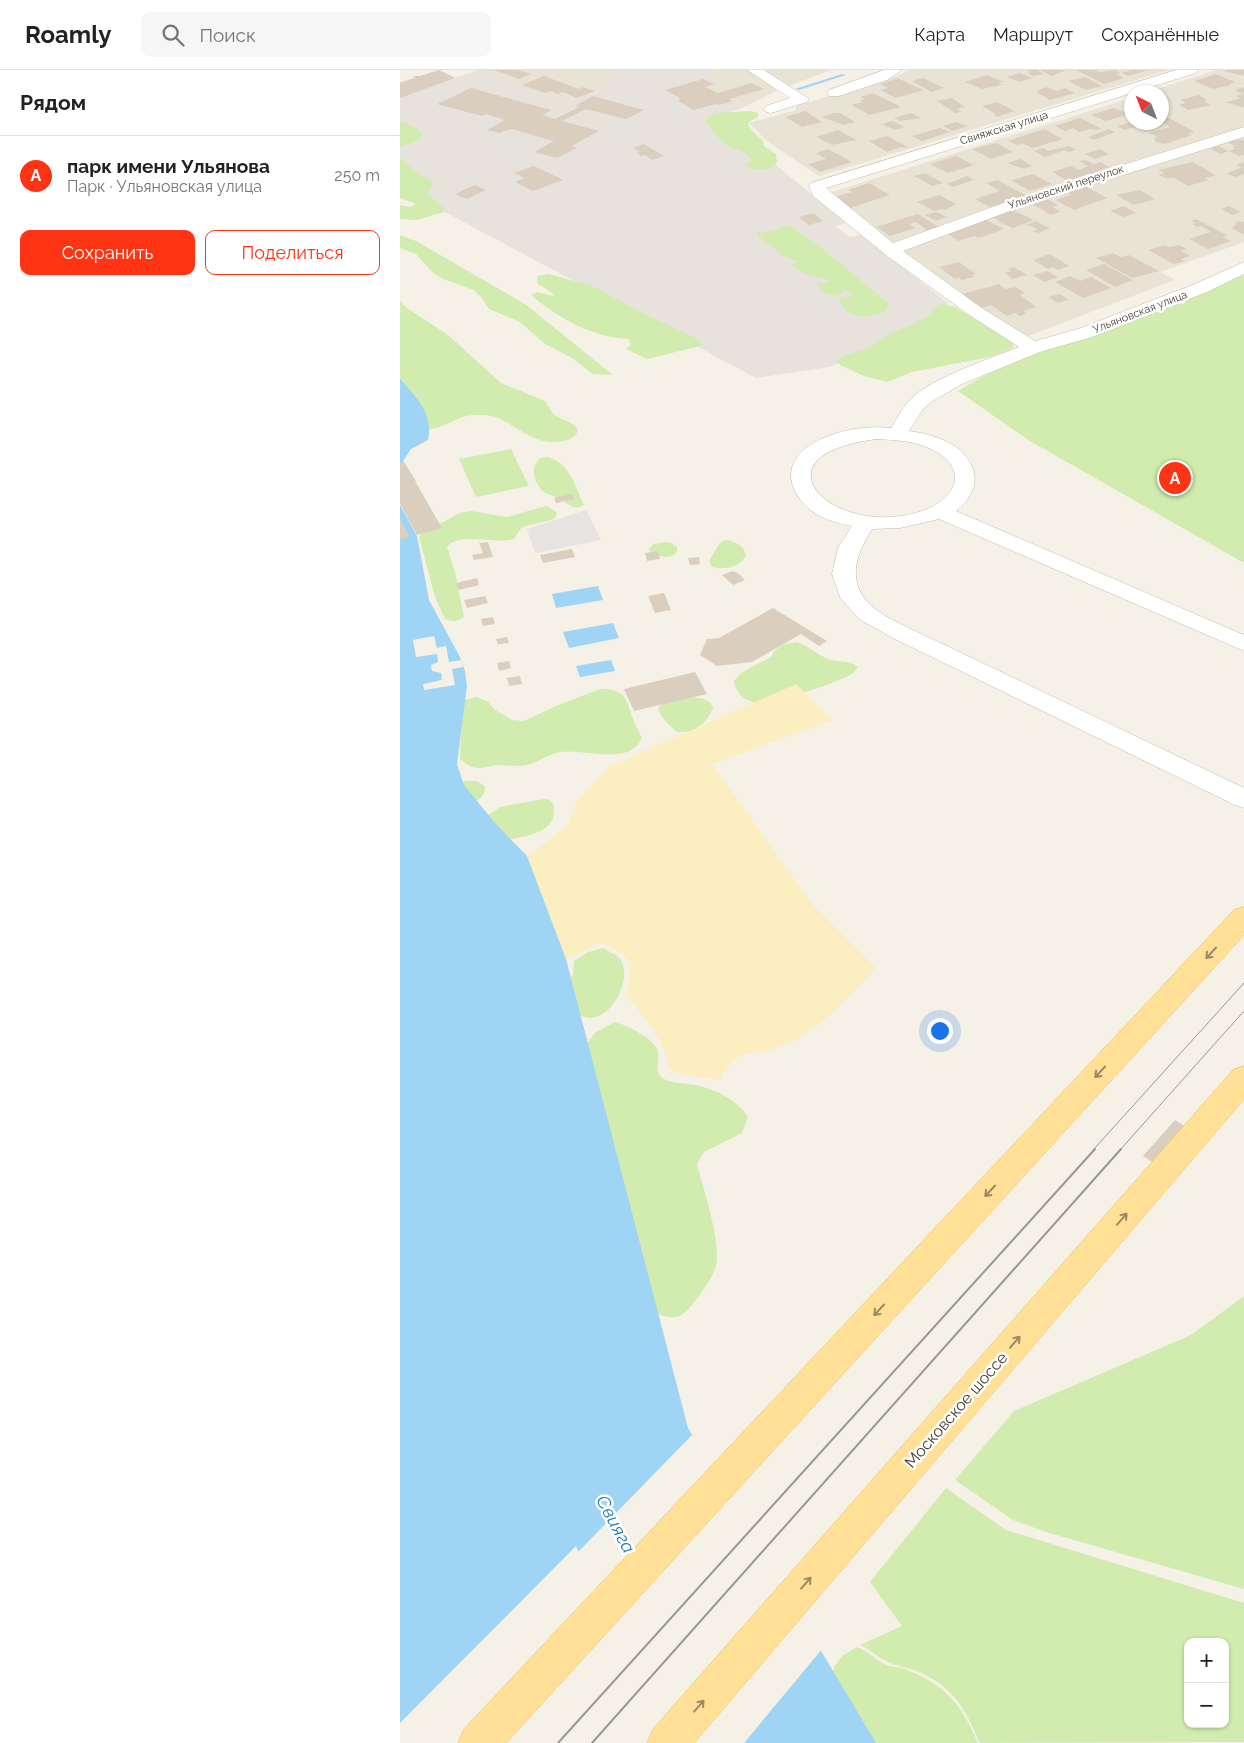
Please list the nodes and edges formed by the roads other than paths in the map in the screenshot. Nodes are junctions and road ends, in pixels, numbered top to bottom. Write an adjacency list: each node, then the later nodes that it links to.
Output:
1 (754, 70): 5 (street)
2 (895, 70): 4 (street)
3 (1191, 70): 7 (street, Свияжская улица)
4 (834, 93)
5 (771, 110)
6 (1244, 132): 7 (street, Ульяновский переулок)
7 (891, 250): 9 (street)
8 (1244, 267): 9 (street, Ульяновская улица)
9 (1033, 348): 10 (street, Ульяновская улица)
10 (897, 434): 11 (street); 12 (street)
11 (940, 512): 12 (street); 13 (street)
12 (866, 522): 14 (street)
13 (1244, 644)
14 (1244, 799)
15 (1244, 917): 17 (main road, one-way to 17)
16 (1244, 1078): 18 (main road, Московское шоссе, one-way to 16)
17 (478, 1743)
18 (667, 1743)

